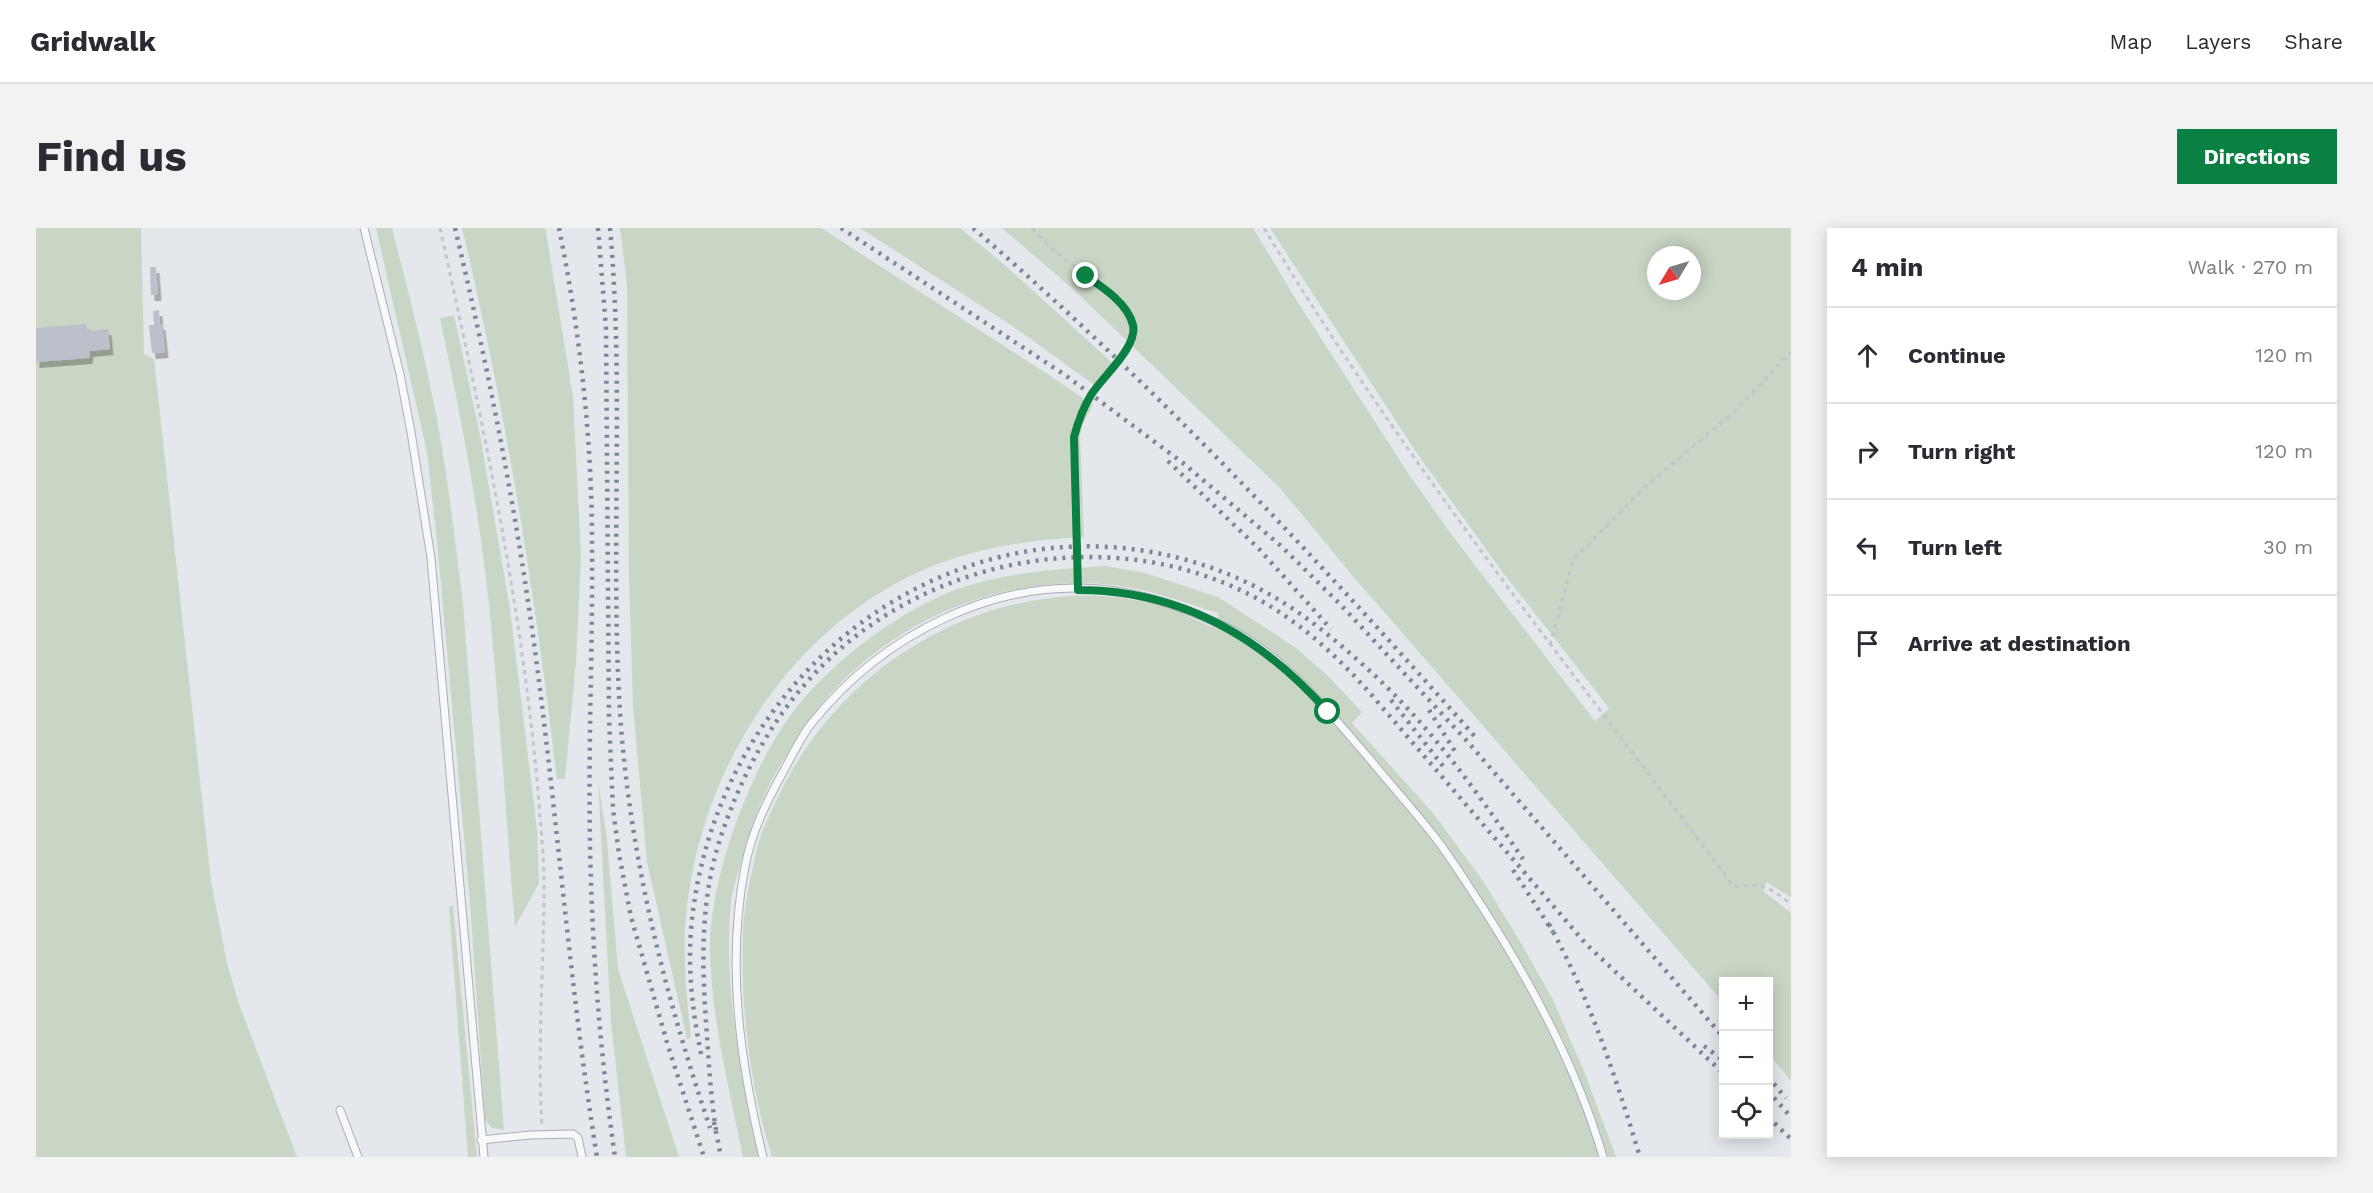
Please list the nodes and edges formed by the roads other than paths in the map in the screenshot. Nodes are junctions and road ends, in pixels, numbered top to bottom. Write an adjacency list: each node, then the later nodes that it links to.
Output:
1 (364, 228): 3 (lane)
2 (340, 1110): 4 (lane)
3 (481, 1140): 5 (lane); 6 (lane)
4 (358, 1157)
5 (484, 1157)
6 (582, 1157)
7 (763, 1157): 8 (lane)
8 (1603, 1157)

